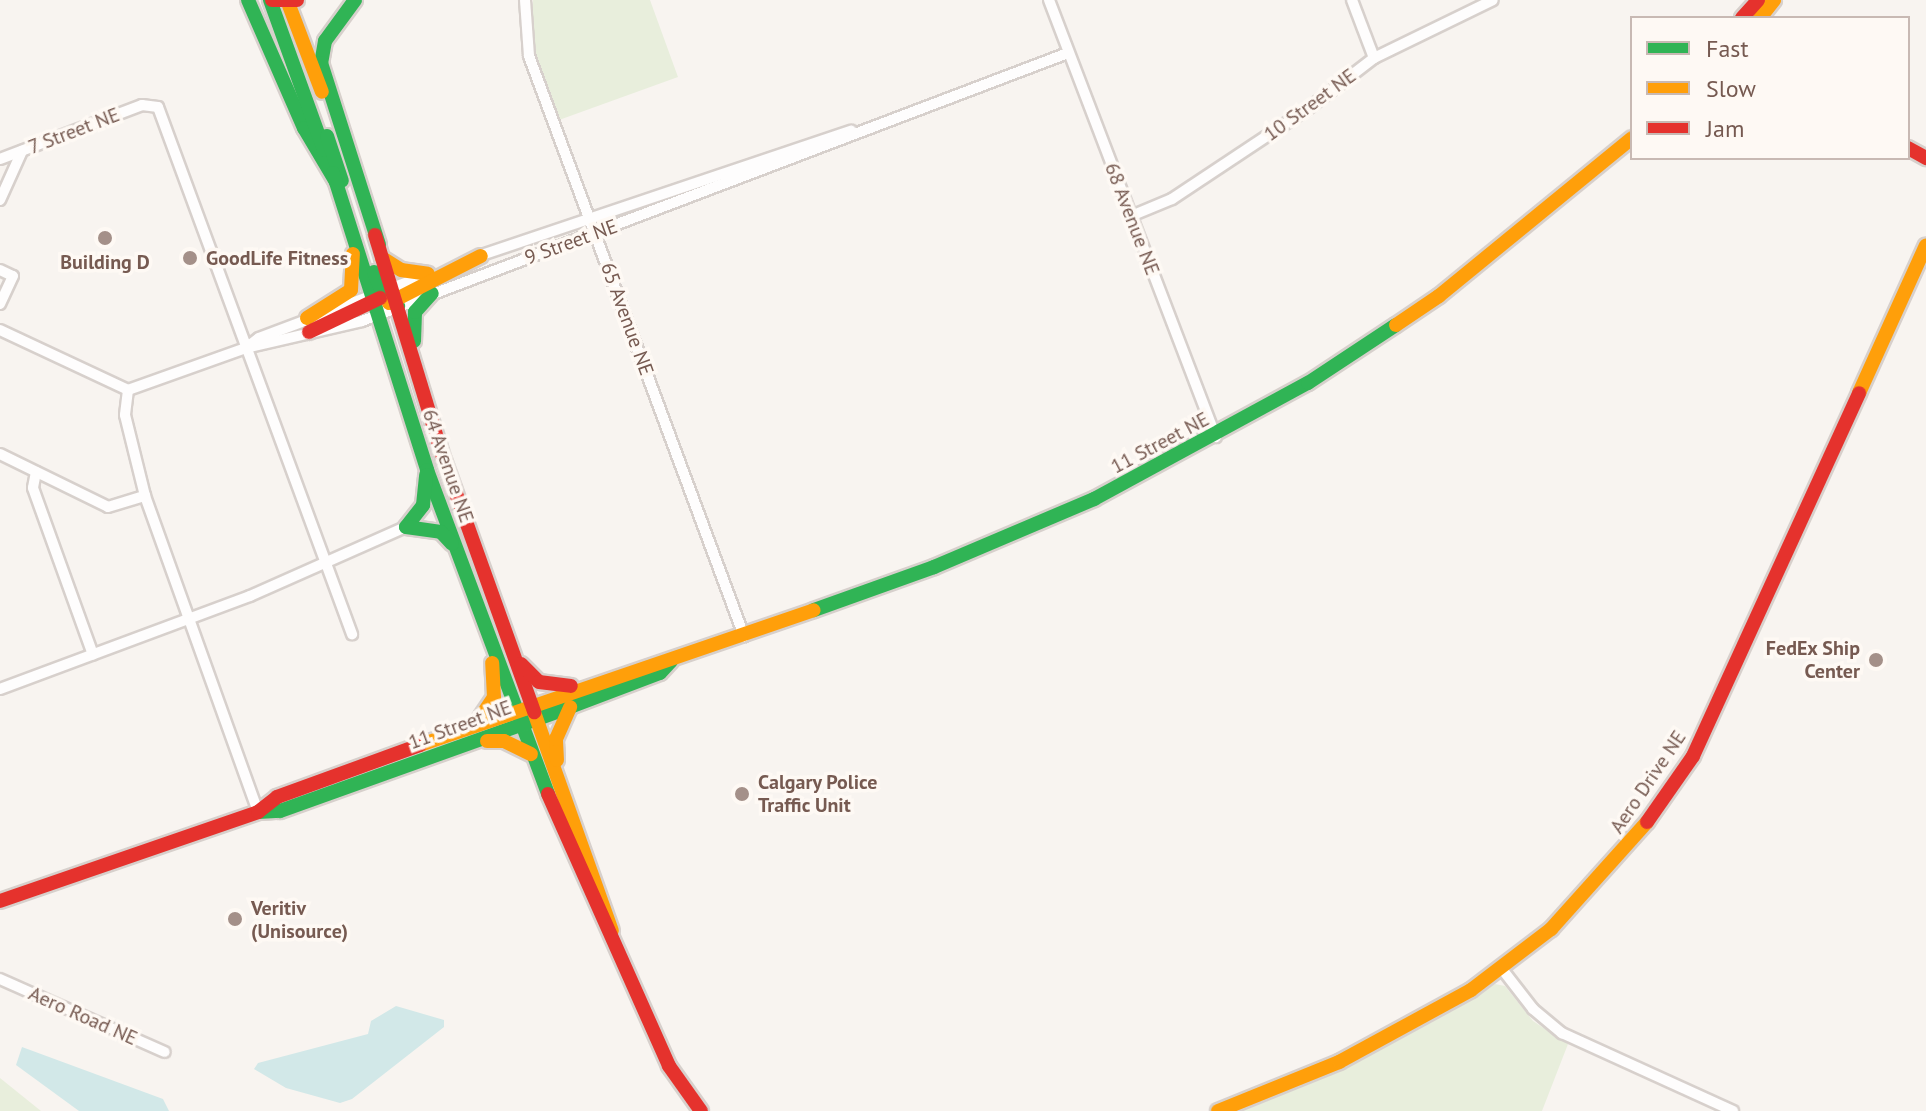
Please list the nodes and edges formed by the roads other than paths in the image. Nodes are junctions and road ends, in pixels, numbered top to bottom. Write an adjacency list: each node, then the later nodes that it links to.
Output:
1 (248, 0): 20 (main road)
2 (271, 0): 10 (main road); 13 (main road, 64 Avenue NE)
3 (355, 0): 27 (main road)
4 (525, 0): 23 (street, 65 Avenue NE)
5 (1049, 0): 14 (street, 68 Avenue NE)
6 (1352, 0): 15 (street)
7 (1493, 0): 15 (street, 10 Street NE)
8 (1758, 0): 11 (main road)
9 (1777, 0): 12 (main road)
10 (291, 1): 27 (main road, 64 Avenue NE)
11 (1744, 16)
12 (1762, 16)
13 (286, 47): 20 (main road, 64 Avenue NE); 32 (main road)
14 (1068, 53): 16 (street, 9 Street NE); 22 (street, 68 Avenue NE)
15 (1374, 58): 22 (street, 10 Street NE)
16 (892, 119): 23 (street, 9 Street NE); 25 (street, 9 Street NE)
17 (1630, 138): 39 (main road, 11 Street NE)
18 (22, 151): 19 (street, 7 Street NE); 21 (street); 36 (street, 7 Street NE)
19 (0, 159)
20 (336, 182): 24 (main road, 64 Avenue NE)
21 (0, 200)
22 (1131, 216): 39 (street, 68 Avenue NE)
23 (589, 217): 25 (street, 65 Avenue NE); 28 (street, 9 Street NE)
24 (351, 226): 32 (main road, 64 Avenue NE); 34 (main road)
25 (595, 233): 31 (street, 9 Street NE); 50 (street, 65 Avenue NE)
26 (1926, 245): 68 (main road, Aero Drive NE)
27 (380, 252): 30 (main road); 32 (main road, 64 Avenue NE)
28 (481, 256): 30 (street, 9 Street NE); 32 (main road)
29 (0, 270): 33 (street)
30 (428, 274): 32 (street, 9 Street NE)
31 (432, 293): 32 (street, 9 Street NE); 38 (main road)
32 (385, 300): 34 (main road); 38 (main road, 64 Avenue NE); 41 (main road, 64 Avenue NE)
33 (0, 304)
34 (308, 325): 36 (street)
35 (0, 330): 37 (street)
36 (246, 348): 37 (street); 46 (street)
37 (128, 390): 43 (street)
38 (436, 430): 52 (main road, 64 Avenue NE)
39 (1216, 437): 50 (main road, 11 Street NE)
40 (0, 454): 42 (street)
41 (427, 470): 44 (main road); 45 (main road, 64 Avenue NE)
42 (36, 472): 43 (street); 51 (street)
43 (145, 496): 47 (street)
44 (406, 527): 45 (main road); 46 (street)
45 (456, 547): 48 (main road, 64 Avenue NE)
46 (323, 561): 47 (street); 49 (street)
47 (189, 620): 51 (street); 65 (street)
48 (486, 631): 58 (main road, 64 Avenue NE); 60 (main road)
49 (352, 634)
50 (744, 636): 53 (main road, 11 Street NE)
51 (93, 655): 55 (street)
52 (518, 660): 54 (main road); 56 (main road, 64 Avenue NE)
53 (671, 661): 54 (main road, 11 Street NE); 57 (main road, 11 Street NE)
54 (592, 684): 56 (main road, 11 Street NE)
55 (0, 689)
56 (532, 704): 58 (main road); 59 (main road, 64 Avenue NE)
57 (570, 707): 59 (main road, 11 Street NE); 64 (main road)
58 (518, 717): 59 (main road, 11 Street NE); 60 (main road, 11 Street NE); 61 (main road, 11 Street NE); 62 (main road, 64 Avenue NE); 63 (main road)
59 (537, 719): 64 (main road, 64 Avenue NE)
60 (474, 725): 65 (main road, 11 Street NE)
61 (466, 744): 62 (main road); 63 (main road, 11 Street NE)
62 (531, 754): 67 (main road, 64 Avenue NE)
63 (386, 773): 65 (main road, 11 Street NE)
64 (561, 786): 67 (main road, 64 Avenue NE)
65 (258, 812): 66 (main road, 11 Street NE)
66 (1, 901)
67 (612, 935): 71 (main road, 64 Avenue NE)
68 (1502, 969): 72 (main road, Aero Drive NE); 73 (street)
69 (0, 979): 70 (street, Aero Road NE)
70 (165, 1052)
71 (701, 1111)
72 (1218, 1111)
73 (1733, 1111)

